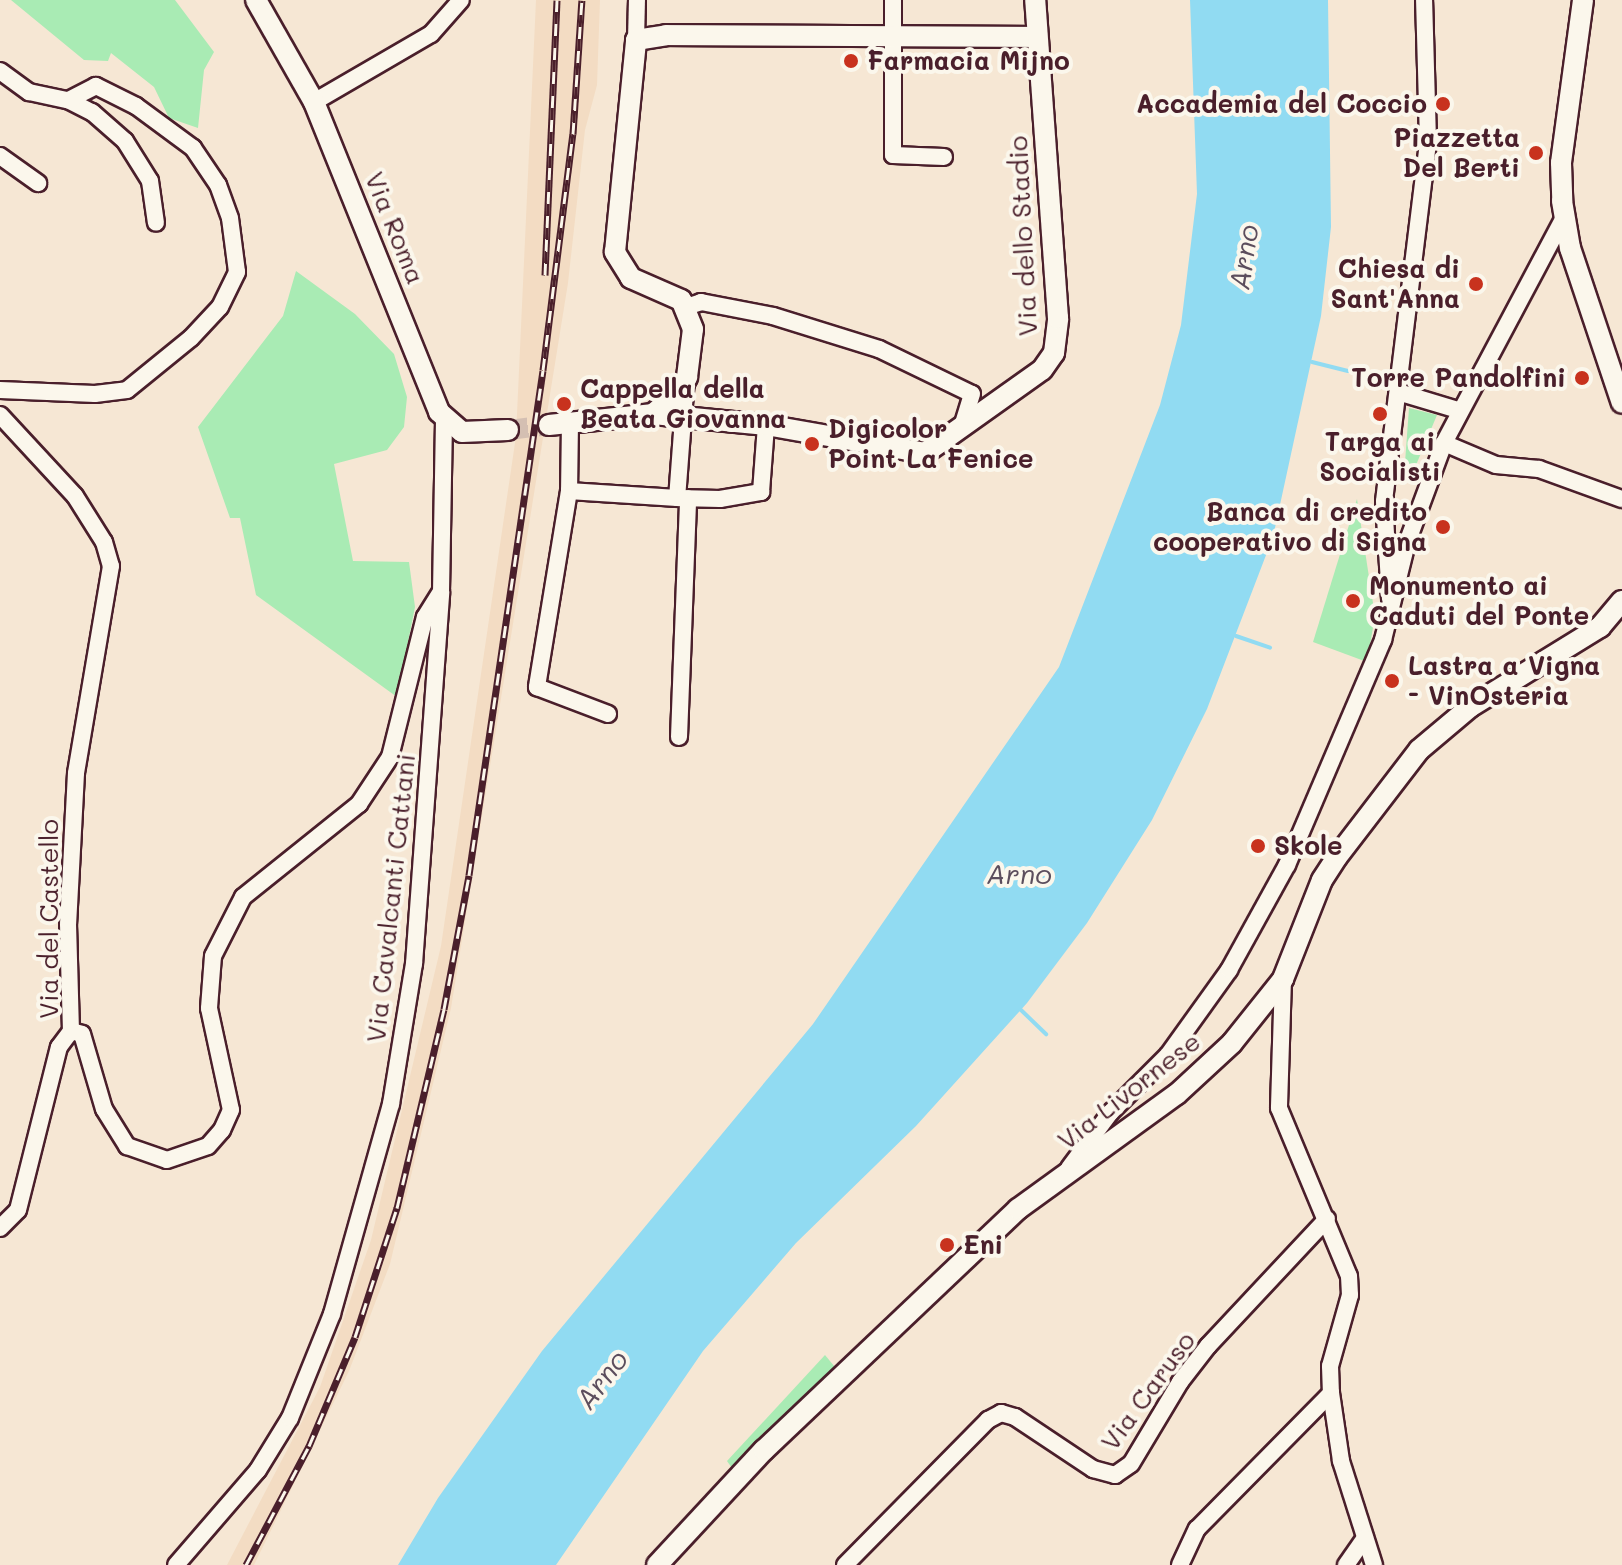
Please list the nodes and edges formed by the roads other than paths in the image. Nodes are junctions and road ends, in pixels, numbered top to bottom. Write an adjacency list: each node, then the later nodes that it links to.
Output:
1 (256, 0): 13 (main road, Via Roma)
2 (461, 0): 13 (street)
3 (637, 0): 10 (street)
4 (893, 0): 9 (street)
5 (1035, 0): 8 (main road, Via dello Stadio)
6 (1424, 0): 22 (street)
7 (1583, 0): 17 (main road)
8 (1036, 37): 9 (main road); 31 (main road, Via dello Stadio)
9 (893, 38): 10 (main road); 15 (street)
10 (636, 40): 19 (main road)
11 (0, 71): 12 (street)
12 (68, 100): 18 (street); 21 (street)
13 (314, 102): 28 (main road, Via Roma)
14 (0, 156): 16 (street)
15 (944, 157)
16 (38, 183)
17 (1564, 217): 23 (main road); 24 (street)
18 (156, 223)
19 (686, 307): 20 (main road); 31 (street)
20 (687, 377): 25 (main road); 27 (street)
21 (0, 390)
22 (1398, 392): 24 (street); 39 (street)
23 (1622, 403)
24 (1458, 410): 33 (street)
25 (653, 414): 27 (main road); 29 (main road)
26 (0, 415): 43 (street, Via del Castello)
27 (684, 416): 30 (main road); 35 (street)
28 (444, 420): 32 (main road); 37 (street, Via Cavalcanti Cattani)
29 (560, 423): 34 (street)
30 (766, 425): 31 (main road, Via dello Stadio); 35 (street)
31 (962, 426)
32 (508, 430)
33 (1444, 443): 36 (street); 39 (street)
34 (569, 491): 35 (street); 40 (street)
35 (682, 498): 41 (street)
36 (1622, 499)
37 (441, 592): 43 (street, Via del Castello); 49 (street, Via Cavalcanti Cattani)
38 (1622, 601): 42 (main road, Via Livornese)
39 (1391, 616): 44 (street)
40 (608, 714)
41 (679, 737)
42 (1283, 979): 44 (main road, Via Livornese); 45 (street)
43 (71, 1031): 46 (street)
44 (1063, 1175): 50 (main road, Via Livornese)
45 (1327, 1219): 47 (street); 51 (street, Via Caruso)
46 (0, 1228)
47 (1331, 1393): 48 (street); 52 (street)
48 (1365, 1538): 53 (street); 54 (street)
49 (176, 1565)
50 (657, 1565)
51 (845, 1565)
52 (1180, 1565)
53 (1346, 1565)
54 (1374, 1565)

